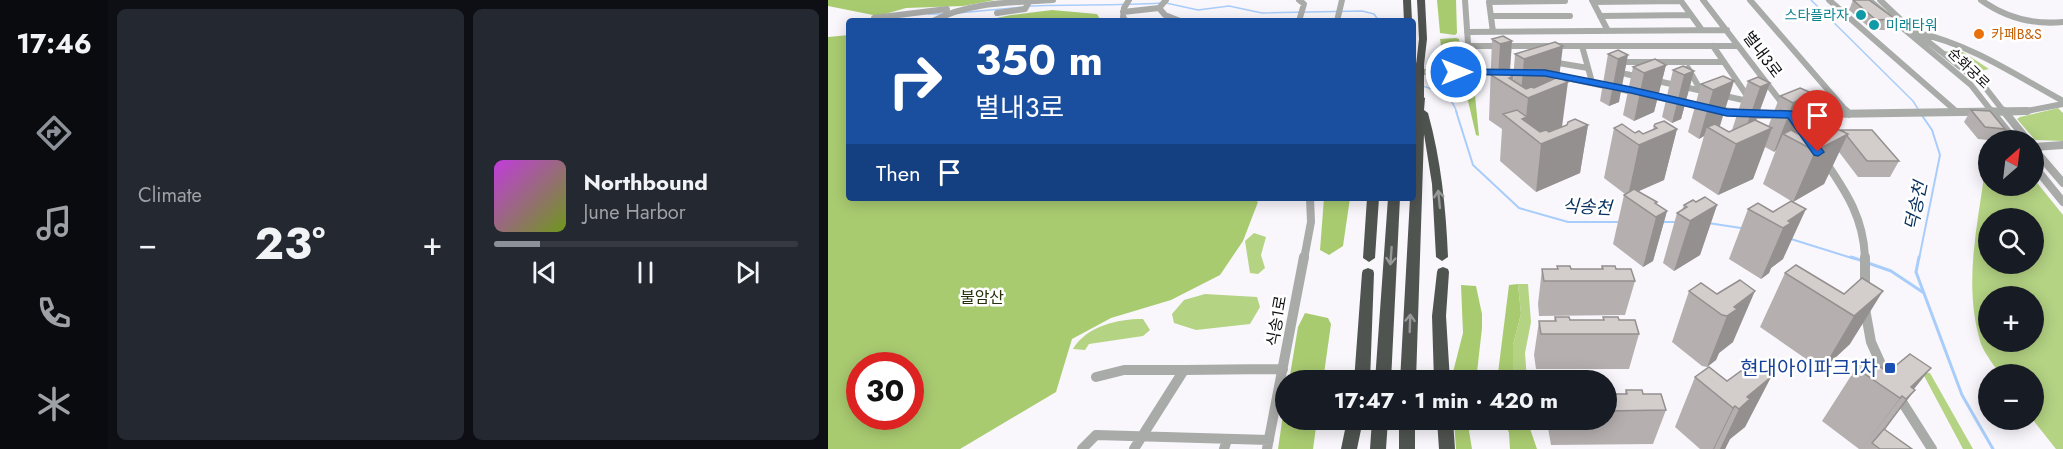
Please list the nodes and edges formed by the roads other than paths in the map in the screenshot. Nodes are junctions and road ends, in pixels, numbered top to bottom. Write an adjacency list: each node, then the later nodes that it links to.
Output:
1 (1053, 0): 16 (street)
2 (1299, 0): 20 (street)
3 (1342, 0): 21 (street)
4 (1407, 0): 29 (highway)
5 (1421, 0): 48 (highway)
6 (1465, 0): 35 (street)
7 (1703, 0): 32 (street, 별내3로)
8 (1750, 0): 60 (street)
9 (1829, 0): 56 (street)
10 (1869, 0): 57 (street, 순화궁로)
11 (1880, 0): 37 (street, 순화궁로)
12 (1981, 0): 30 (street)
13 (1564, 1): 23 (street); 24 (street)
14 (1593, 1): 22 (street); 25 (street)
15 (1162, 3): 17 (street); 28 (street)
16 (1028, 5): 18 (street); 19 (street)
17 (1126, 5)
18 (951, 10): 26 (street); 27 (street)
19 (997, 13)
20 (1301, 15)
21 (1338, 15)
22 (1691, 15): 25 (street); 31 (street)
23 (1491, 16): 24 (street); 36 (street)
24 (1570, 16): 33 (street)
25 (1600, 16): 34 (street)
26 (874, 18)
27 (936, 18)
28 (1172, 18)
29 (1408, 18)
30 (2063, 22)
31 (1702, 30): 32 (street); 34 (street)
32 (1727, 30): 42 (street, 별내3로)
33 (1575, 31): 34 (street); 36 (street)
34 (1608, 31)
35 (1467, 32): 36 (street); 38 (street)
36 (1493, 32)
37 (1918, 33): 55 (street, 순화궁로); 58 (street, 순화궁로)
38 (1468, 46): 39 (street); 49 (street)
39 (1582, 46): 40 (street); 47 (street)
40 (1614, 46): 41 (street); 44 (street)
41 (1713, 46): 42 (street); 46 (street)
42 (1738, 46): 59 (street, 별내3로)
43 (1545, 61): 47 (street)
44 (1621, 62): 45 (street); 50 (street)
45 (1685, 62): 46 (street); 53 (street)
46 (1724, 62): 53 (street)
47 (1588, 68): 51 (street)
48 (1417, 69): 49 (street); 54 (highway, bridge)
49 (1470, 72): 51 (street)
50 (1626, 74): 52 (street); 53 (street)
51 (1592, 82): 52 (street)
52 (1631, 90): 59 (street)
53 (1701, 91)
54 (1420, 100): 68 (highway, one-way to 54); 74 (highway, one-way to 54)
55 (2063, 103): 58 (street)
56 (1957, 112): 57 (street); 60 (street)
57 (1992, 112): 58 (street); 61 (street, 순화궁로)
58 (2005, 112): 62 (street, 순화궁로)
59 (1791, 114): 60 (street); 85 (street, 별내3로)
60 (1849, 114)
61 (2006, 130)
62 (2019, 130)
63 (2063, 146): 64 (street)
64 (2044, 147)
65 (2044, 160): 67 (street)
66 (2044, 177): 73 (street)
67 (2063, 183)
68 (1416, 194)
69 (1310, 201): 78 (street, 식송1로)
70 (1373, 201): 75 (highway)
71 (1395, 201): 81 (highway, one-way to 81)
72 (1416, 201): 82 (highway, one-way to 72)
73 (2063, 201)
74 (1442, 257)
75 (1369, 258)
76 (1443, 272): 83 (highway)
77 (1368, 273): 80 (highway)
78 (1283, 369): 79 (street); 93 (street, 식송1로)
79 (1184, 370): 84 (street); 91 (street)
80 (1363, 370)
81 (1384, 370)
82 (1408, 370)
83 (1441, 370)
84 (1096, 377)
85 (1890, 382)
86 (1896, 391): 100 (street)
87 (1353, 430): 96 (highway)
88 (1379, 430): 97 (highway)
89 (1407, 430): 98 (highway)
90 (1446, 430): 99 (highway)
91 (1142, 437): 92 (street); 94 (street); 95 (street)
92 (1225, 444): 93 (street)
93 (1268, 444)
94 (1082, 449)
95 (1134, 449)
96 (1350, 449)
97 (1378, 449)
98 (1407, 449)
99 (1447, 449)
100 (1932, 449)

